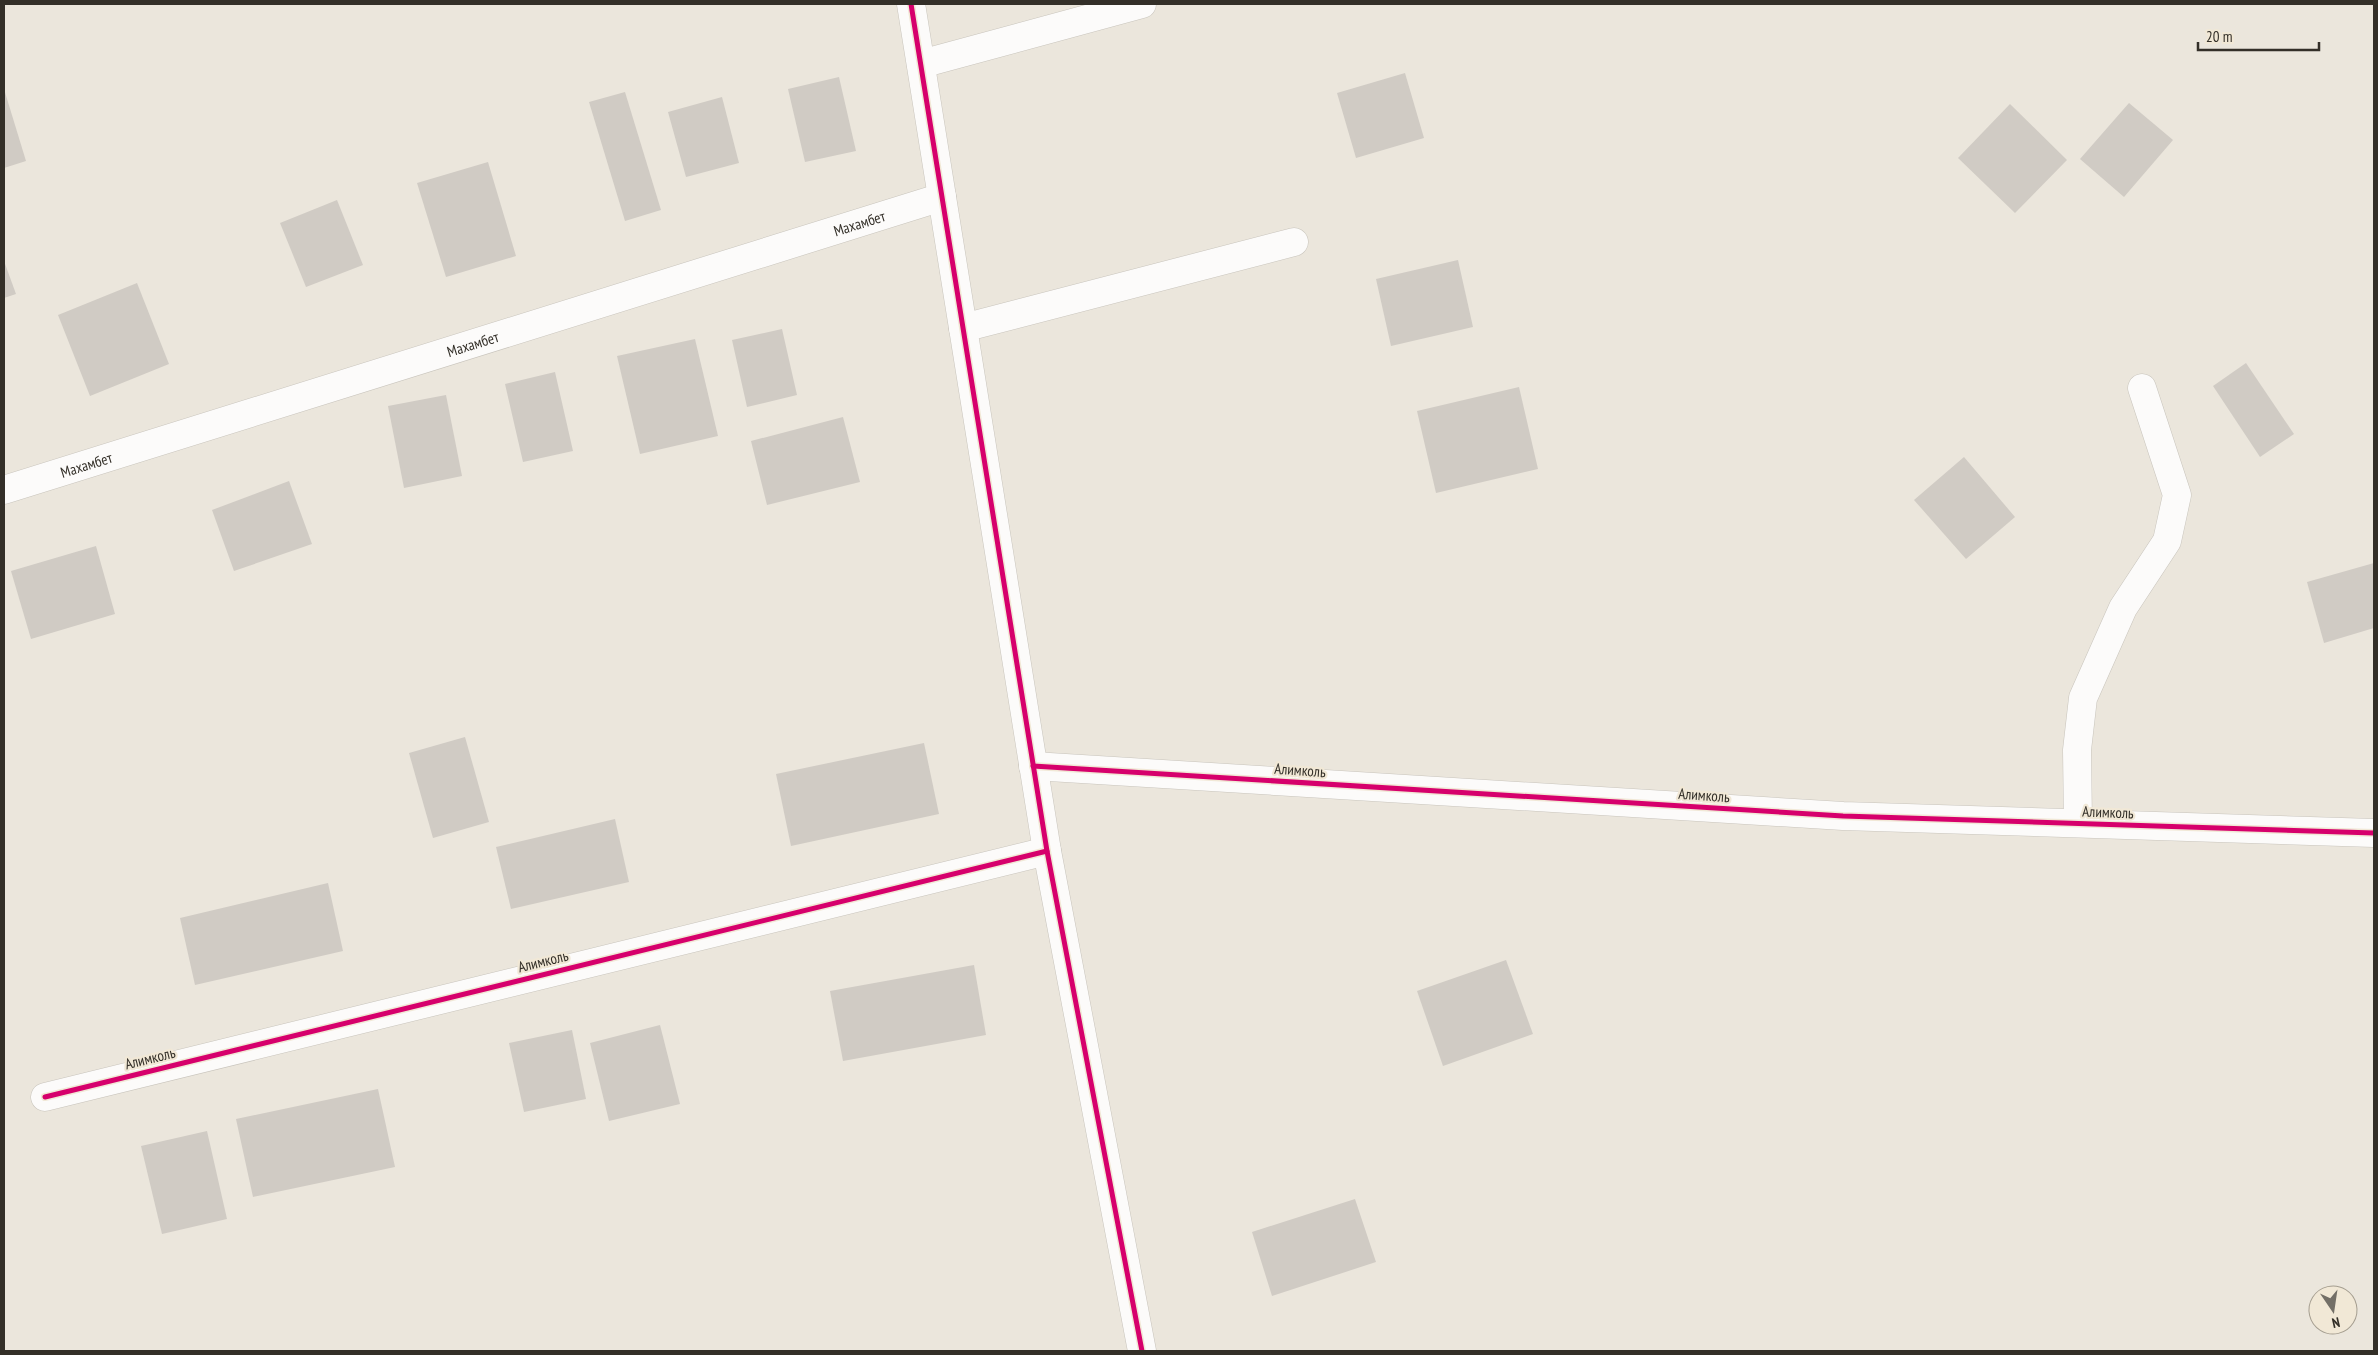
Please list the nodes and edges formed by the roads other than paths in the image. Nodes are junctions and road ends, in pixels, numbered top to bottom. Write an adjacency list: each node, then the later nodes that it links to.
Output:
1 (911, 4): 3 (street)
2 (1142, 4): 3 (street)
3 (921, 64): 4 (street)
4 (942, 197): 6 (street); 8 (street, Махамбет)
5 (1294, 242): 6 (street)
6 (963, 328): 9 (street)
7 (2142, 388): 10 (street)
8 (4, 490)
9 (1033, 766): 10 (street, Алимколь); 12 (street)
10 (2078, 824): 11 (street, Алимколь)
11 (2374, 833)
12 (1047, 851): 13 (street, Алимколь); 14 (street)
13 (45, 1096)
14 (1142, 1351)

